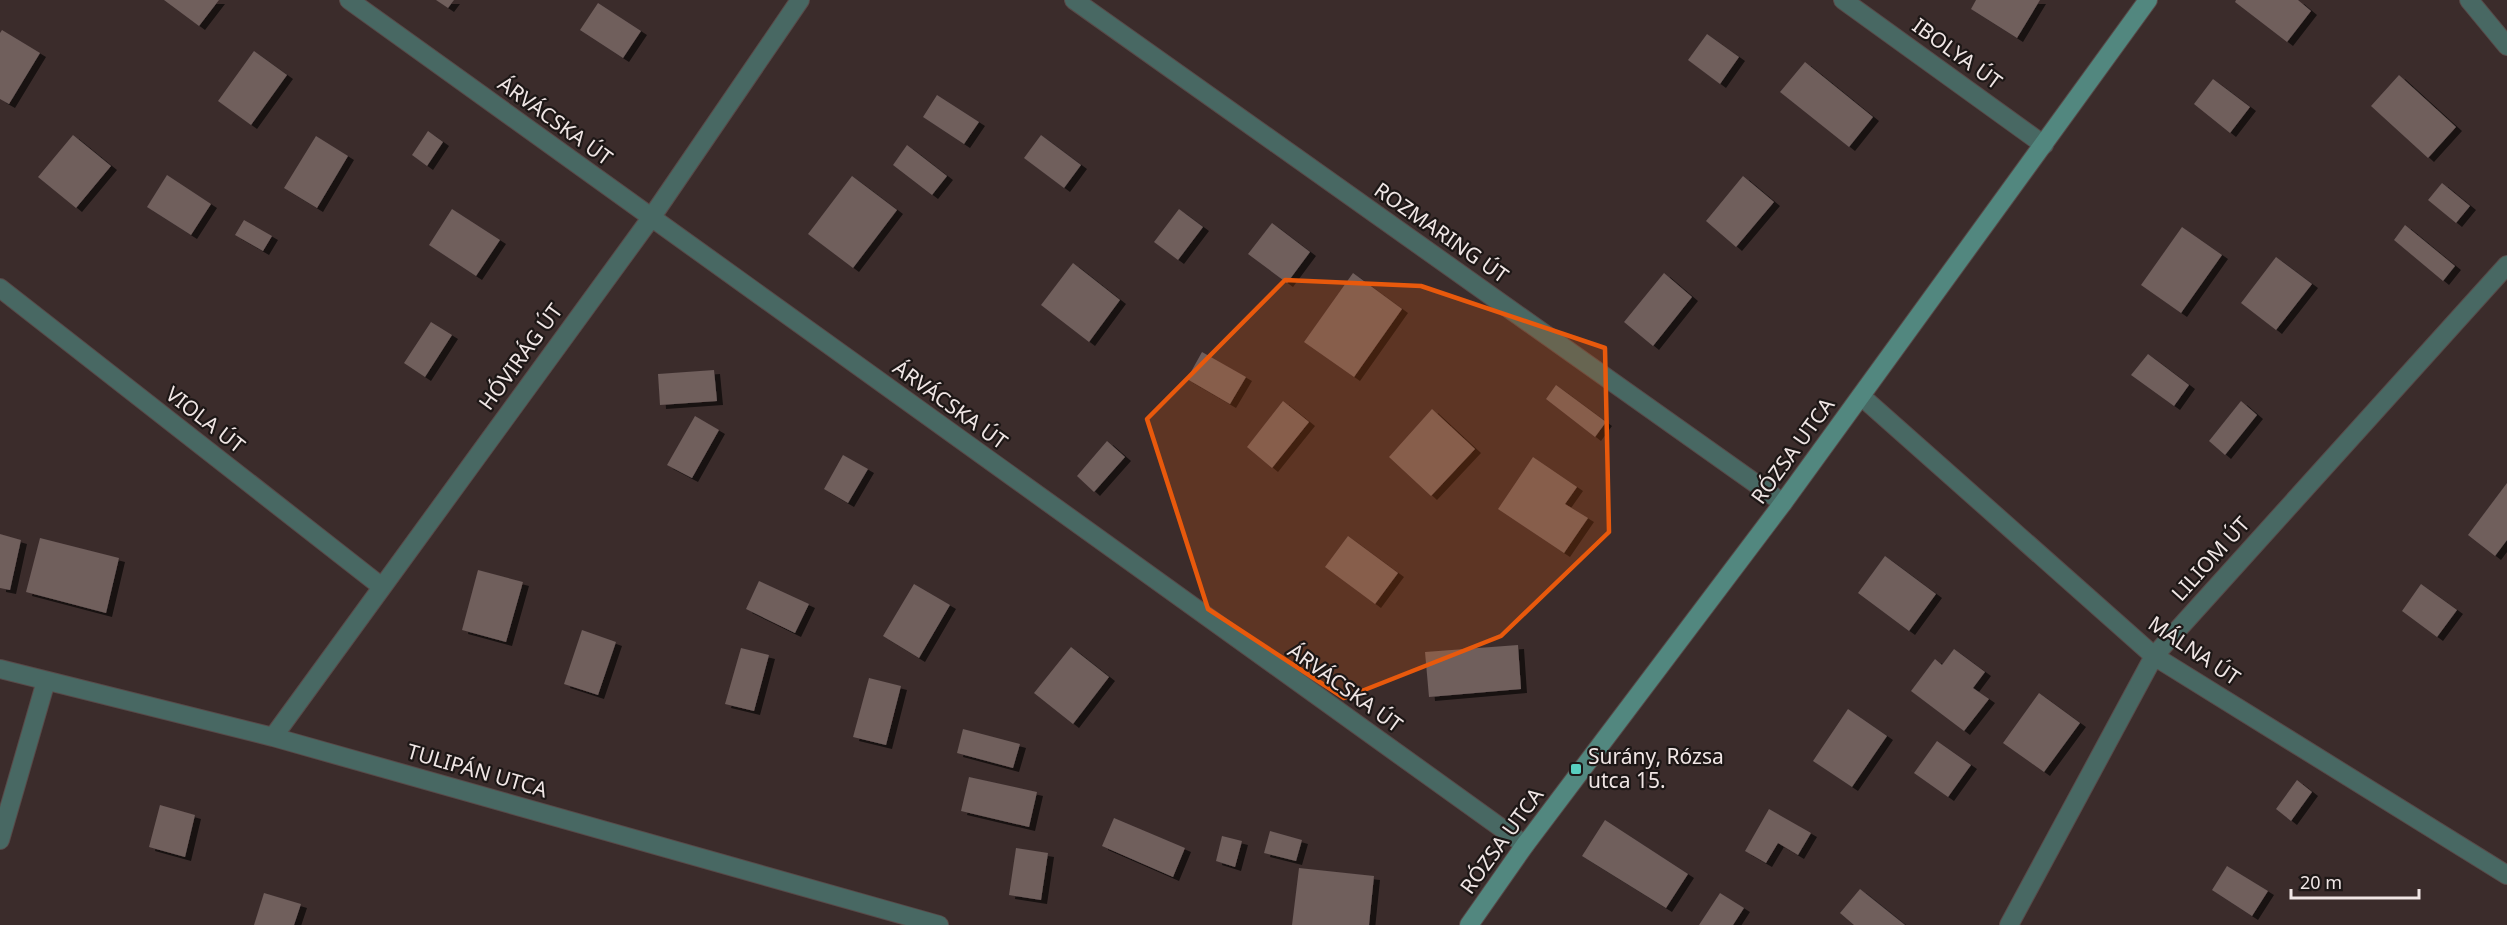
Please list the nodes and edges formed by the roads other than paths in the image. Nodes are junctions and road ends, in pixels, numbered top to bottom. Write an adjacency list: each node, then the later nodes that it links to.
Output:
1 (349, 0): 9 (street, ÁRVÁCSKA ÚT)
2 (800, 0): 9 (street, HÓVIRÁG ÚT)
3 (1074, 0): 13 (street, ROZMARING ÚT)
4 (1843, 0): 8 (street, IBOLYA ÚT)
5 (2148, 0): 8 (street, RÓZSA UTCA)
6 (2469, 0): 7 (street)
7 (2507, 46)
8 (2044, 145): 12 (street, RÓZSA UTCA)
9 (651, 218): 14 (street, HÓVIRÁG ÚT); 20 (street, ÁRVÁCSKA ÚT)
10 (2507, 265): 15 (street, LILIOM ÚT)
11 (0, 288): 14 (street, VIOLA ÚT)
12 (1861, 396): 13 (street, RÓZSA UTCA); 15 (street, MÁLNA ÚT)
13 (1783, 503): 20 (street, RÓZSA UTCA)
14 (382, 587): 18 (street, HÓVIRÁG ÚT)
15 (2154, 656): 21 (street, MÁLNA ÚT); 24 (street, LILIOM ÚT)
16 (0, 669): 17 (street, TULIPÁN UTCA)
17 (46, 681): 18 (street, TULIPÁN UTCA); 19 (street)
18 (273, 737): 22 (street, TULIPÁN UTCA)
19 (0, 840)
20 (1525, 845): 23 (street, RÓZSA UTCA)
21 (2507, 875)
22 (927, 923)
23 (1468, 925)
24 (2009, 925)

